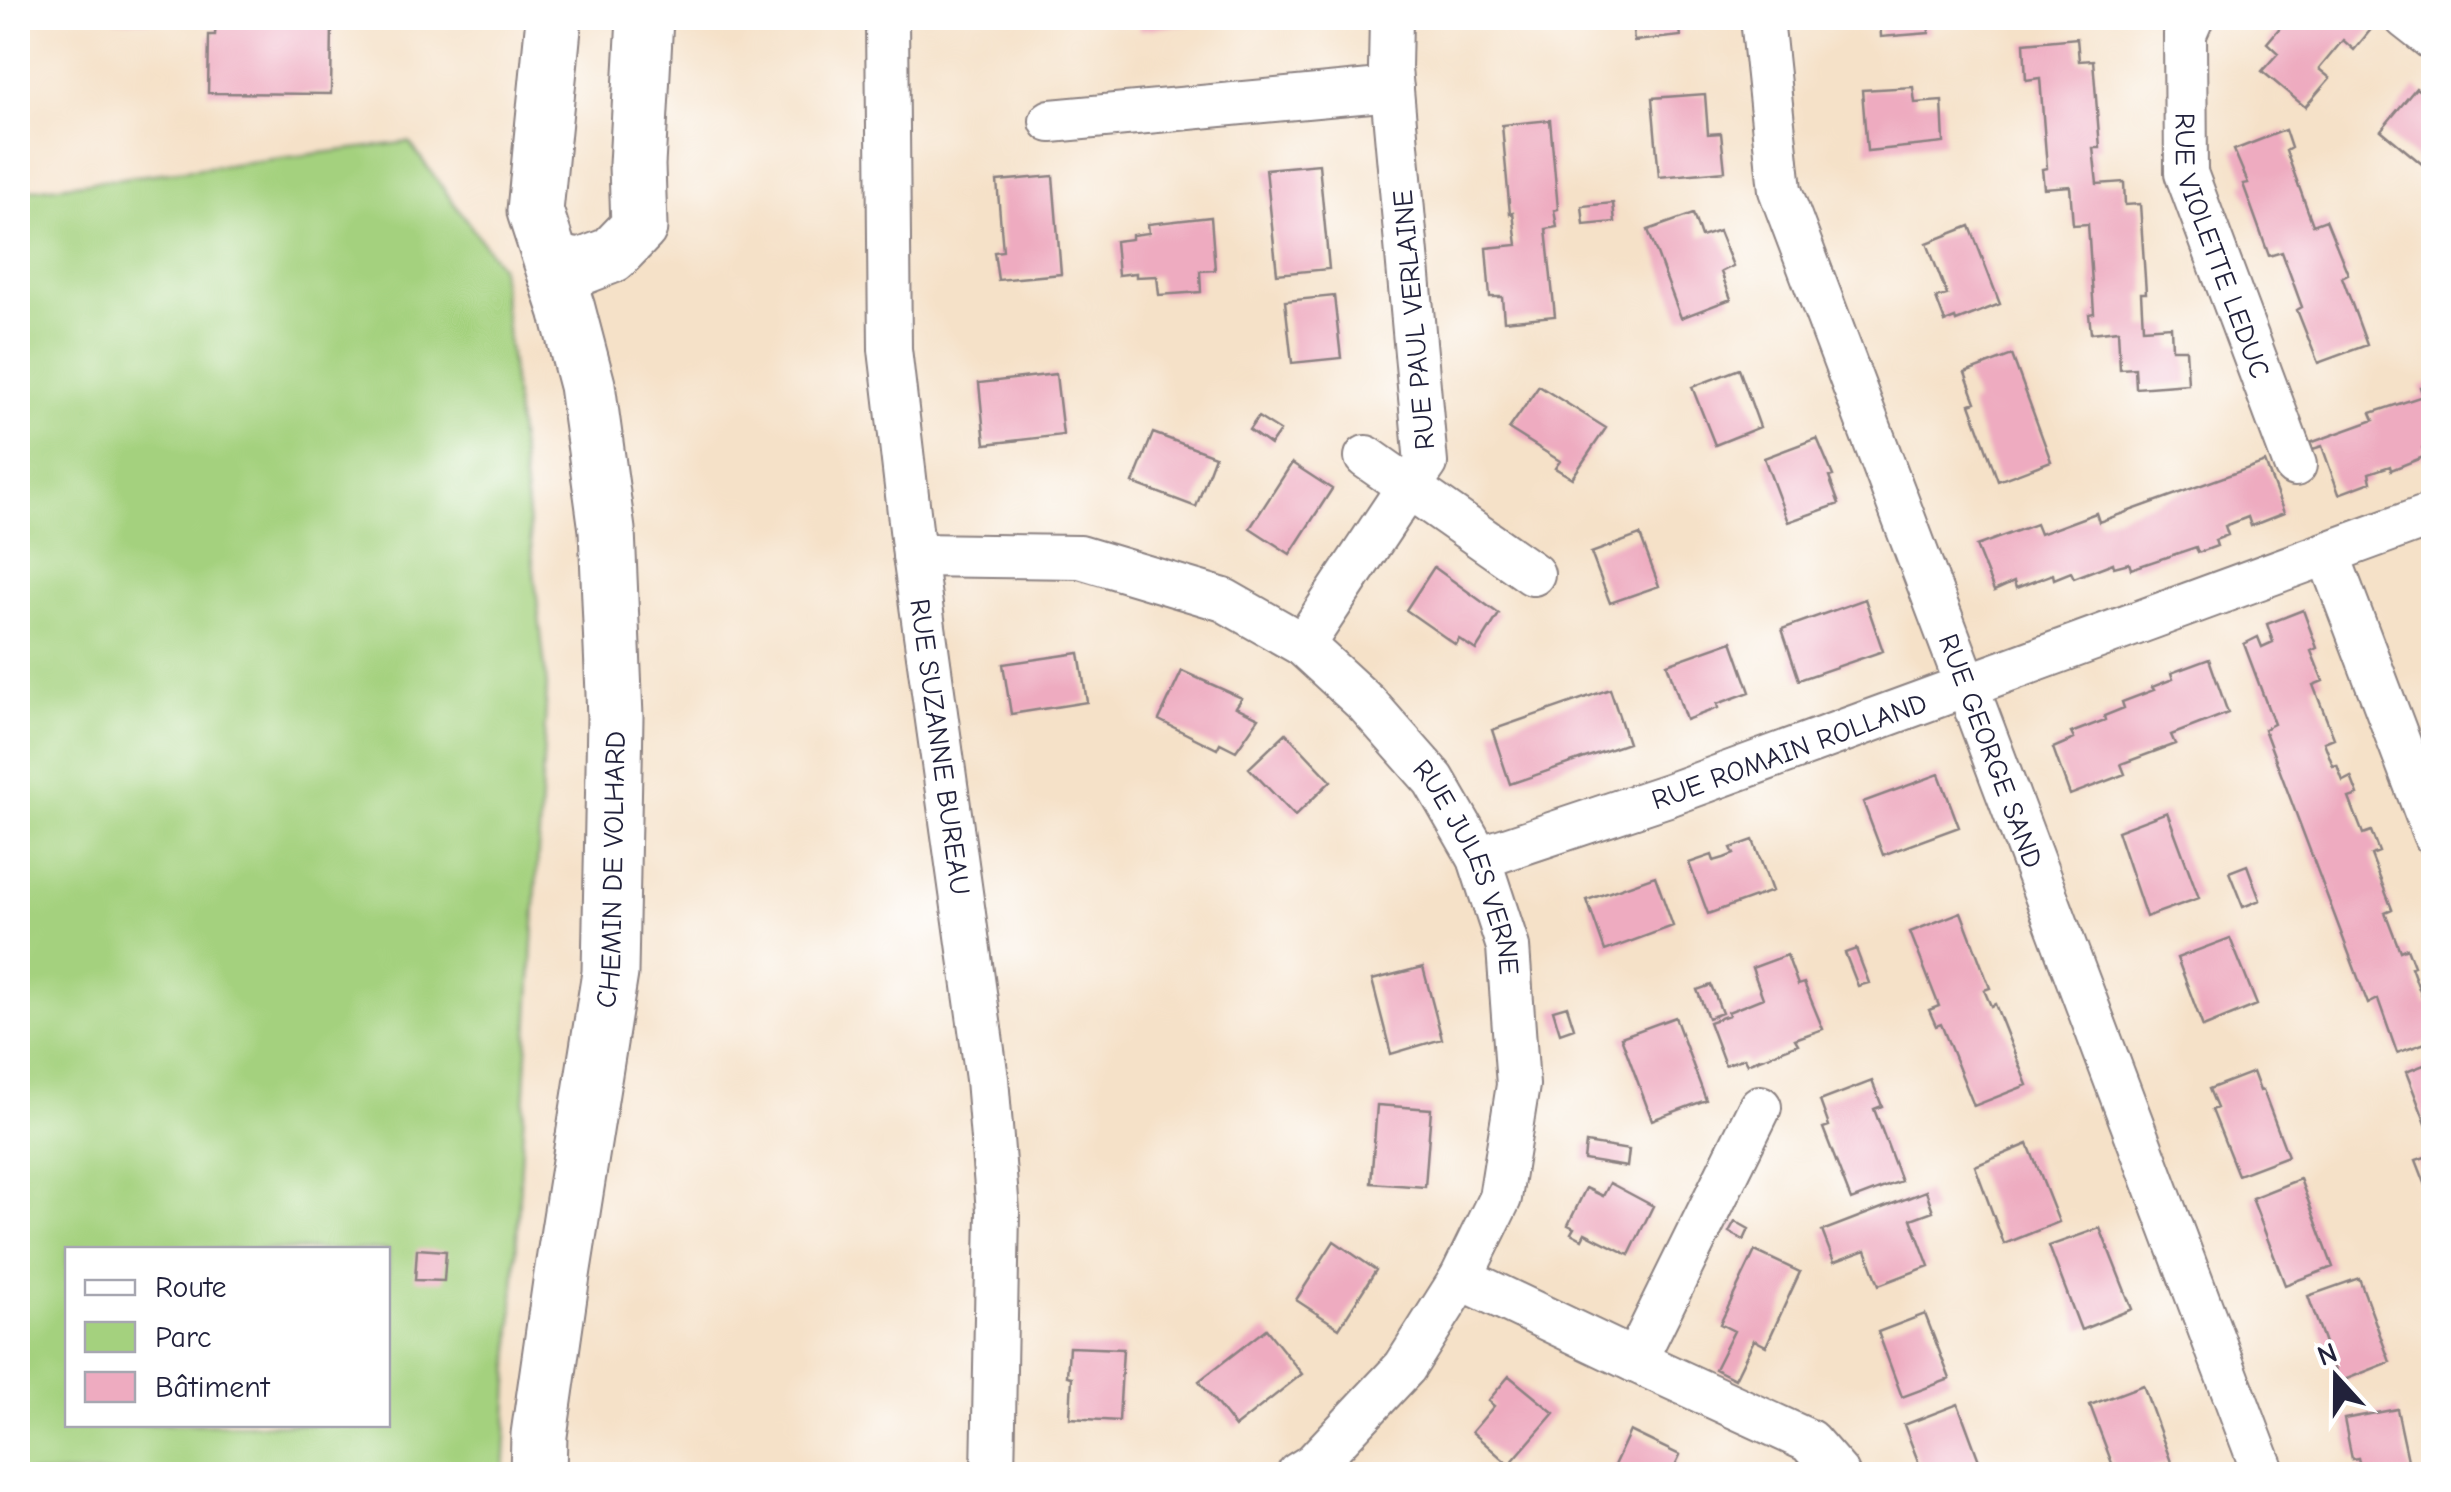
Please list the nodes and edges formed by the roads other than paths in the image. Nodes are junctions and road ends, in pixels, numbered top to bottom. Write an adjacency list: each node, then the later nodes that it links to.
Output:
1 (554, 18): 11 (street, CHEMIN DE VOLHARD)
2 (645, 18): 11 (street)
3 (887, 18): 17 (street, RUE SUZANNE BUREAU)
4 (1391, 18): 9 (street, RUE PAUL VERLAINE)
5 (1762, 18): 20 (street, RUE GEORGE SAND)
6 (2192, 18): 13 (street, RUE VIOLETTE LEDUC)
7 (2406, 18): 8 (street)
8 (2434, 40)
9 (1392, 90): 10 (street); 14 (street, RUE PAUL VERLAINE)
10 (1051, 121)
11 (553, 263): 26 (street, CHEMIN DE VOLHARD)
12 (1366, 457): 14 (street)
13 (2295, 465)
14 (1409, 487): 18 (street); 19 (street, RUE PAUL VERLAINE)
15 (2434, 514): 16 (street, RUE ROMAIN ROLLAND)
16 (2328, 554): 20 (street, RUE ROMAIN ROLLAND); 21 (street)
17 (914, 555): 19 (street, RUE JULES VERNE); 27 (street, RUE SUZANNE BUREAU)
18 (1532, 574)
19 (1303, 645): 22 (street, RUE JULES VERNE)
20 (1966, 686): 22 (street, RUE ROMAIN ROLLAND); 30 (street, RUE GEORGE SAND)
21 (2434, 834)
22 (1479, 858): 24 (street, RUE JULES VERNE)
23 (1760, 1108): 25 (street)
24 (1462, 1278): 25 (street); 28 (street, RUE JULES VERNE)
25 (1635, 1361): 29 (street)
26 (538, 1474)
27 (993, 1474)
28 (1298, 1474)
29 (1838, 1474)
30 (2264, 1474)

